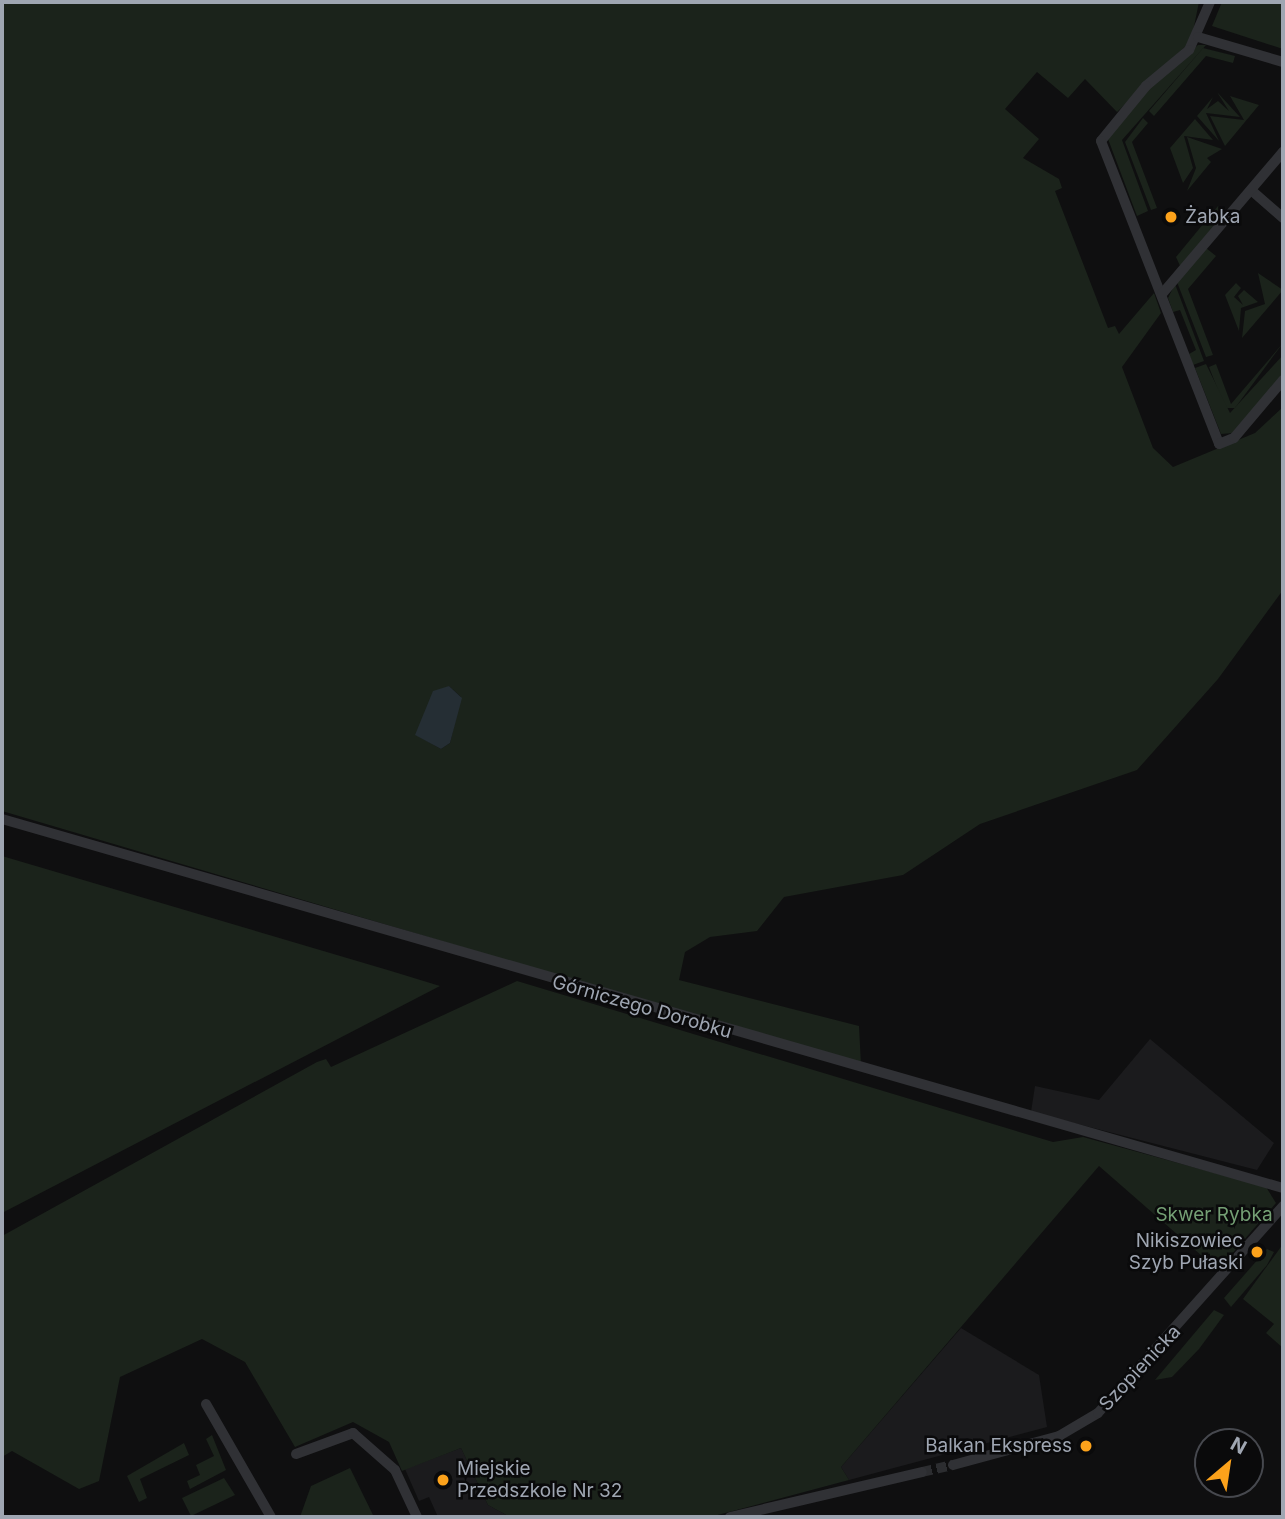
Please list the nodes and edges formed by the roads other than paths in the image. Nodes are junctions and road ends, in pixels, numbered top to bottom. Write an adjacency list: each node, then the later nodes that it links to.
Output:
1 (1207, 5): 2 (street)
2 (1198, 37): 3 (street); 7 (street)
3 (1283, 62)
4 (1283, 152): 5 (street)
5 (1251, 190): 6 (street); 7 (street)
6 (1283, 218)
7 (1162, 294): 8 (street)
8 (1283, 380)
9 (2, 819): 10 (street, Górniczego Dorobku)
10 (1283, 1188)
11 (1283, 1206): 14 (street, Szopienicka)
12 (206, 1405): 16 (street)
13 (296, 1454): 17 (street)
14 (953, 1465)
15 (922, 1472): 18 (street)
16 (271, 1517)
17 (417, 1517)
18 (730, 1517)

